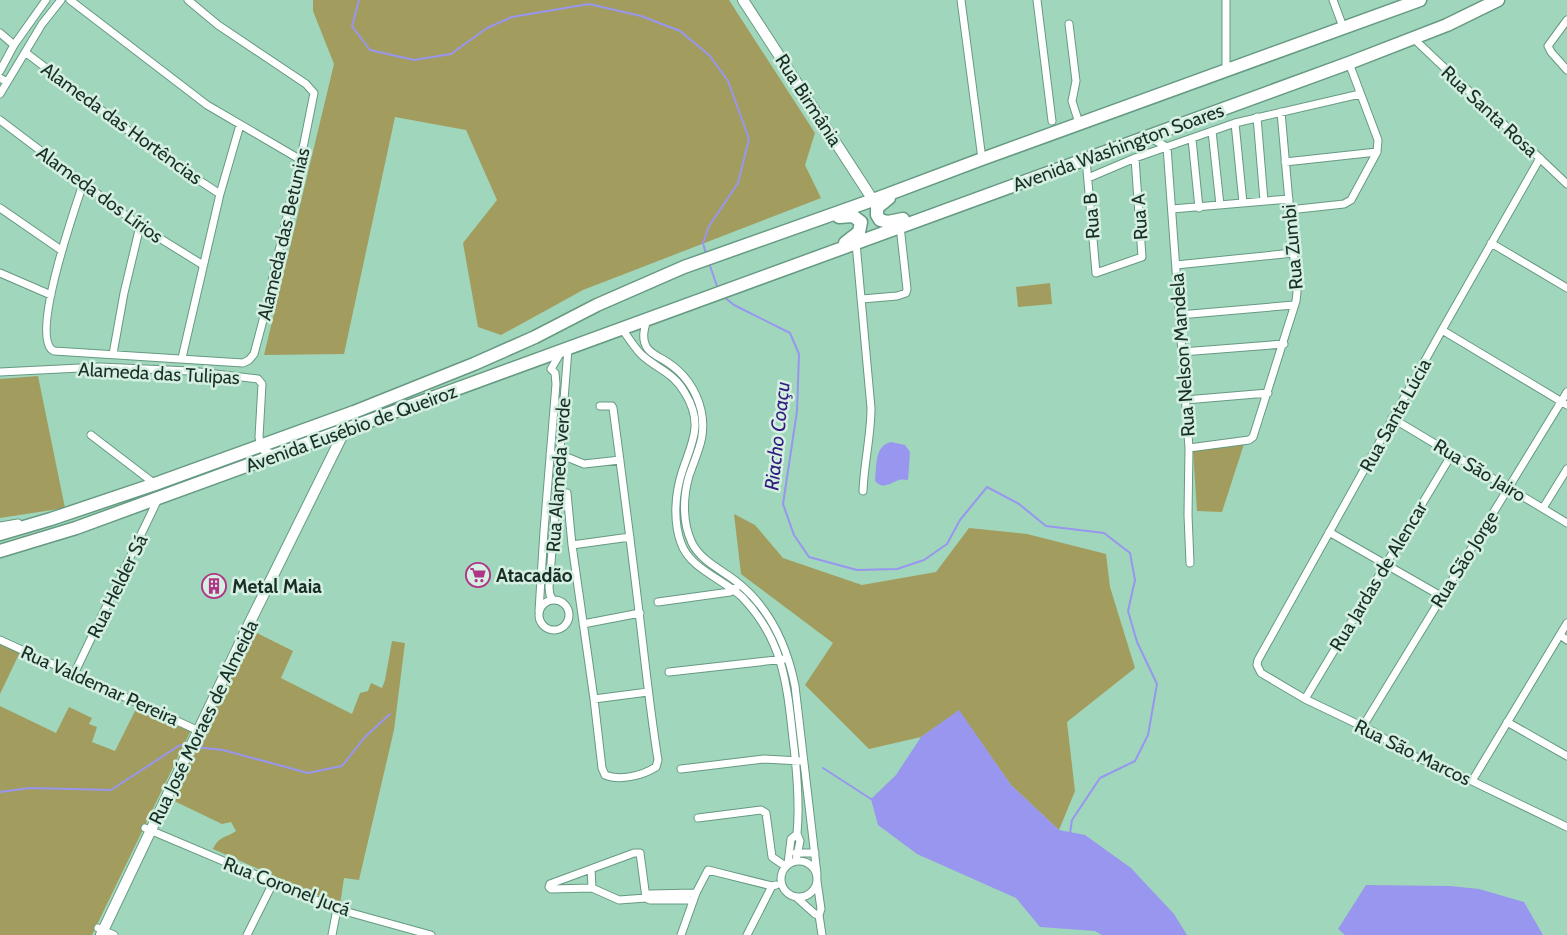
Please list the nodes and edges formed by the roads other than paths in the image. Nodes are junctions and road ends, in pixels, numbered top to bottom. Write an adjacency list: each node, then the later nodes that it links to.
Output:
1 (46, 0): 14 (street)
2 (60, 0): 16 (street)
3 (70, 0): 36 (street)
4 (188, 0): 48 (street, Alameda das Betunias)
5 (743, 0): 56 (street, Rua Birmânia)
6 (961, 0): 46 (street)
7 (1037, 0): 33 (street)
8 (1226, 0): 24 (street)
9 (1333, 0): 18 (street)
10 (1420, 0): 18 (highway, Avenida Washington Soares)
11 (1478, 0): 13 (highway)
12 (1498, 0): 13 (highway, Avenida Washington Soares)
13 (1470, 14): 20 (highway, Avenida Washington Soares)
14 (34, 18): 16 (street); 21 (street)
15 (1567, 20): 25 (street)
16 (42, 24): 22 (street)
17 (1070, 24): 34 (street)
18 (1343, 27): 24 (highway, Avenida Washington Soares)
19 (0, 33): 21 (street)
20 (1413, 38): 23 (highway, Avenida Washington Soares); 45 (street, Rua Santa Rosa)
21 (14, 45): 26 (street)
22 (25, 52): 27 (street); 54 (street, Alameda das Hortências)
23 (1349, 63): 29 (street); 37 (highway, Avenida Washington Soares)
24 (1226, 70): 34 (highway, Avenida Washington Soares)
25 (1567, 70)
26 (0, 71)
27 (3, 80): 28 (street)
28 (0, 94)
29 (1360, 94): 30 (street, Avenida Washington Soares); 43 (street)
30 (1281, 112): 31 (street, Avenida Washington Soares); 49 (street, Rua Zumbi)
31 (1257, 117): 35 (street, Avenida Washington Soares); 57 (street)
32 (0, 120): 51 (street, Alameda dos Lírios)
33 (1052, 121)
34 (1080, 123): 46 (highway, Avenida Washington Soares)
35 (1235, 123): 38 (street, Avenida Washington Soares); 58 (street)
36 (240, 125): 48 (street); 54 (street)
37 (1172, 128): 39 (highway, Avenida Washington Soares); 41 (street)
38 (1212, 131): 40 (street, Avenida Washington Soares); 59 (street)
39 (1152, 134): 42 (street); 47 (highway, Avenida Washington Soares)
40 (1192, 139): 41 (street, Avenida Washington Soares); 61 (street)
41 (1176, 144): 42 (street, Avenida Washington Soares)
42 (1167, 147): 44 (street, Avenida Washington Soares); 62 (street, Rua Nelson Mandela)
43 (1377, 152): 49 (street); 63 (street)
44 (1135, 158): 50 (street, Avenida Washington Soares); 77 (street, Rua A)
45 (1540, 158): 52 (street, Rua Santa Rosa); 69 (street, Rua Santa Lúcia)
46 (982, 159): 53 (highway, Avenida Washington Soares)
47 (1086, 159): 50 (street, Rua B); 65 (highway, Avenida Washington Soares)
48 (301, 160): 91 (street, Alameda das Betunias)
49 (1285, 162): 55 (street, Rua Zumbi)
50 (1088, 178): 77 (street, Rua B)
51 (83, 184): 66 (street, Alameda dos Lírios); 70 (street)
52 (1567, 184)
53 (903, 189): 56 (highway, Avenida Washington Soares); 65 (highway)
54 (220, 194): 75 (street)
55 (1288, 199): 57 (street); 63 (street, Rua Zumbi)
56 (874, 200): 64 (highway, Avenida Washington Soares)
57 (1264, 201): 58 (street)
58 (1243, 203): 59 (street)
59 (1220, 205): 61 (street)
60 (0, 208): 70 (street)
61 (1199, 208): 62 (street)
62 (1172, 209): 74 (street, Rua Nelson Mandela)
63 (1290, 210): 73 (street, Rua Zumbi)
64 (824, 218): 71 (highway); 72 (highway, Avenida Washington Soares)
65 (916, 220): 67 (highway, Avenida Washington Soares)
66 (140, 226): 75 (street, Alameda dos Lírios); 90 (street)
67 (900, 226): 68 (highway, Avenida Washington Soares); 80 (street)
68 (856, 243): 71 (highway, Avenida Washington Soares); 80 (street)
69 (1491, 243): 78 (street); 86 (street, Rua Santa Lúcia)
70 (61, 250): 79 (street)
71 (835, 250): 81 (highway, Avenida Washington Soares)
72 (727, 252): 102 (highway, Avenida Eusébio de Queiroz)
73 (1293, 253): 74 (street); 82 (street, Rua Zumbi)
74 (1176, 264): 83 (street, Rua Nelson Mandela)
75 (202, 265): 91 (street)
76 (0, 273): 79 (street)
77 (1096, 274)
78 (1567, 288)
79 (51, 295): 90 (street)
80 (862, 299): 113 (street)
81 (700, 300): 84 (highway, Avenida Eusébio de Queiroz)
82 (1294, 306): 83 (street); 87 (street, Rua Zumbi)
83 (1179, 315): 89 (street, Rua Nelson Mandela)
84 (647, 320): 85 (highway, Avenida Eusébio de Queiroz); 119 (street)
85 (622, 329): 88 (highway, Avenida Eusébio de Queiroz); 121 (street)
86 (1442, 330): 96 (street); 98 (street, Rua Santa Lúcia)
87 (1284, 344): 89 (street); 94 (street, Rua Zumbi)
88 (564, 350): 99 (highway, Avenida Eusébio de Queiroz); 104 (street, Rua Alameda verde); 105 (street, Rua Alameda verde)
89 (1182, 352): 95 (street, Rua Nelson Mandela)
90 (113, 354): 91 (street)
91 (182, 358)
92 (0, 372): 102 (street, Alameda das Tulipas)
93 (1567, 392): 96 (street, Rua São Jorge)
94 (1268, 393): 95 (street); 103 (street, Rua Zumbi)
95 (1185, 400): 103 (street, Rua Nelson Mandela)
96 (1564, 403): 111 (street, Rua São Jorge)
97 (600, 406): 108 (street)
98 (1392, 418): 106 (street, Rua São Jairo); 122 (street, Rua Santa Lúcia)
99 (345, 430): 101 (highway, Avenida Eusébio de Queiroz); 112 (street, Rua José Moraes de Almeida)
100 (91, 435): 110 (street)
101 (324, 437): 107 (highway, Avenida Eusébio de Queiroz); 112 (street, Rua José Moraes de Almeida)
102 (261, 447): 107 (street); 110 (highway, Avenida Eusébio de Queiroz)
103 (1189, 448): 132 (street, Rua Nelson Mandela)
104 (550, 454): 105 (street); 139 (street, Rua Alameda verde)
105 (560, 454): 108 (street); 137 (street, Rua Alameda verde)
106 (1452, 454): 111 (street, Rua São Jairo); 133 (street, Rua Jardas de Alencar)
107 (277, 455): 115 (highway, Avenida Eusébio de Queiroz)
108 (620, 460): 124 (street)
109 (1567, 469): 116 (street)
110 (155, 484): 117 (highway, Avenida Eusébio de Queiroz)
111 (1508, 488): 116 (street, Rua São Jairo); 136 (street, Rua São Jorge)
112 (312, 491): 156 (street, Rua José Moraes de Almeida)
113 (863, 491)
114 (567, 493): 127 (street)
115 (160, 497): 128 (highway, Avenida Eusébio de Queiroz); 150 (street, Rua Helder Sá)
116 (1543, 508): 118 (street, Rua São Jairo)
117 (51, 519): 120 (street); 123 (highway, Avenida Eusébio de Queiroz)
118 (1567, 523)
119 (687, 525): 121 (street); 125 (street)
120 (0, 526)
121 (678, 527): 126 (street)
122 (1330, 532): 133 (street); 149 (street, Rua Santa Lúcia)
123 (0, 534)
124 (630, 537): 127 (street); 140 (street)
125 (691, 540): 126 (street); 129 (street)
126 (681, 543): 131 (street)
127 (572, 545): 142 (street)
128 (0, 551)
129 (699, 553): 130 (street); 131 (street)
130 (708, 560): 134 (street); 135 (street)
131 (692, 562): 134 (street)
132 (1190, 563)
133 (1385, 564): 136 (street); 153 (street, Rua Jardas de Alencar)
134 (702, 569): 135 (street)
135 (736, 587): 138 (street); 146 (street); 147 (street)
136 (1441, 596): 155 (street, Rua São Jorge)
137 (553, 600): 139 (street); 139 (street)
138 (658, 602)
139 (540, 611)
140 (640, 613): 142 (street); 151 (street)
141 (1567, 623): 143 (street)
142 (584, 624): 152 (street)
143 (1560, 635): 145 (street); 154 (street)
144 (0, 640): 150 (street, Rua Valdemar Pereira)
145 (1567, 640)
146 (789, 659): 147 (street); 158 (street)
147 (780, 660): 148 (street); 158 (street)
148 (669, 672)
149 (1261, 673): 153 (street, Rua São Marcos)
150 (74, 674): 156 (street, Rua Valdemar Pereira)
151 (648, 692): 152 (street); 152 (street)
152 (594, 699)
153 (1305, 699): 155 (street, Rua São Marcos)
154 (1507, 722): 157 (street); 160 (street)
155 (1363, 726): 160 (street, Rua São Marcos)
156 (196, 729): 164 (street, Rua José Moraes de Almeida)
157 (1567, 756)
158 (800, 761): 159 (street); 162 (street); 165 (street)
159 (681, 769)
160 (1472, 781): 163 (street, Rua São Marcos)
161 (698, 818): 169 (street)
162 (812, 826): 165 (street); 166 (street)
163 (1567, 827)
164 (148, 830): 172 (street, Rua Coronel Jucá); 182 (street, Rua José Moraes de Almeida)
165 (797, 830): 167 (street); 168 (street)
166 (815, 854): 168 (street); 171 (street)
167 (788, 855): 168 (street); 169 (street)
168 (797, 856): 169 (street); 171 (street)
169 (786, 865): 173 (street)
170 (590, 869): 175 (street); 175 (street); 178 (street)
171 (817, 876): 177 (street); 181 (street)
172 (273, 883): 180 (street, Rua Coronel Jucá); 184 (street)
173 (781, 883): 174 (street); 177 (street)
174 (772, 886): 176 (street); 188 (street)
175 (592, 888): 178 (street)
176 (696, 893): 178 (street); 179 (street)
177 (796, 897): 181 (street)
178 (646, 898): 179 (street)
179 (693, 902): 187 (street)
180 (337, 908): 185 (street); 186 (street, Rua Coronel Jucá)
181 (820, 915): 189 (street)
182 (99, 932): 183 (street)
183 (114, 935)
184 (247, 935)
185 (332, 935)
186 (431, 935)
187 (681, 935)
188 (747, 935)
189 (822, 935)

